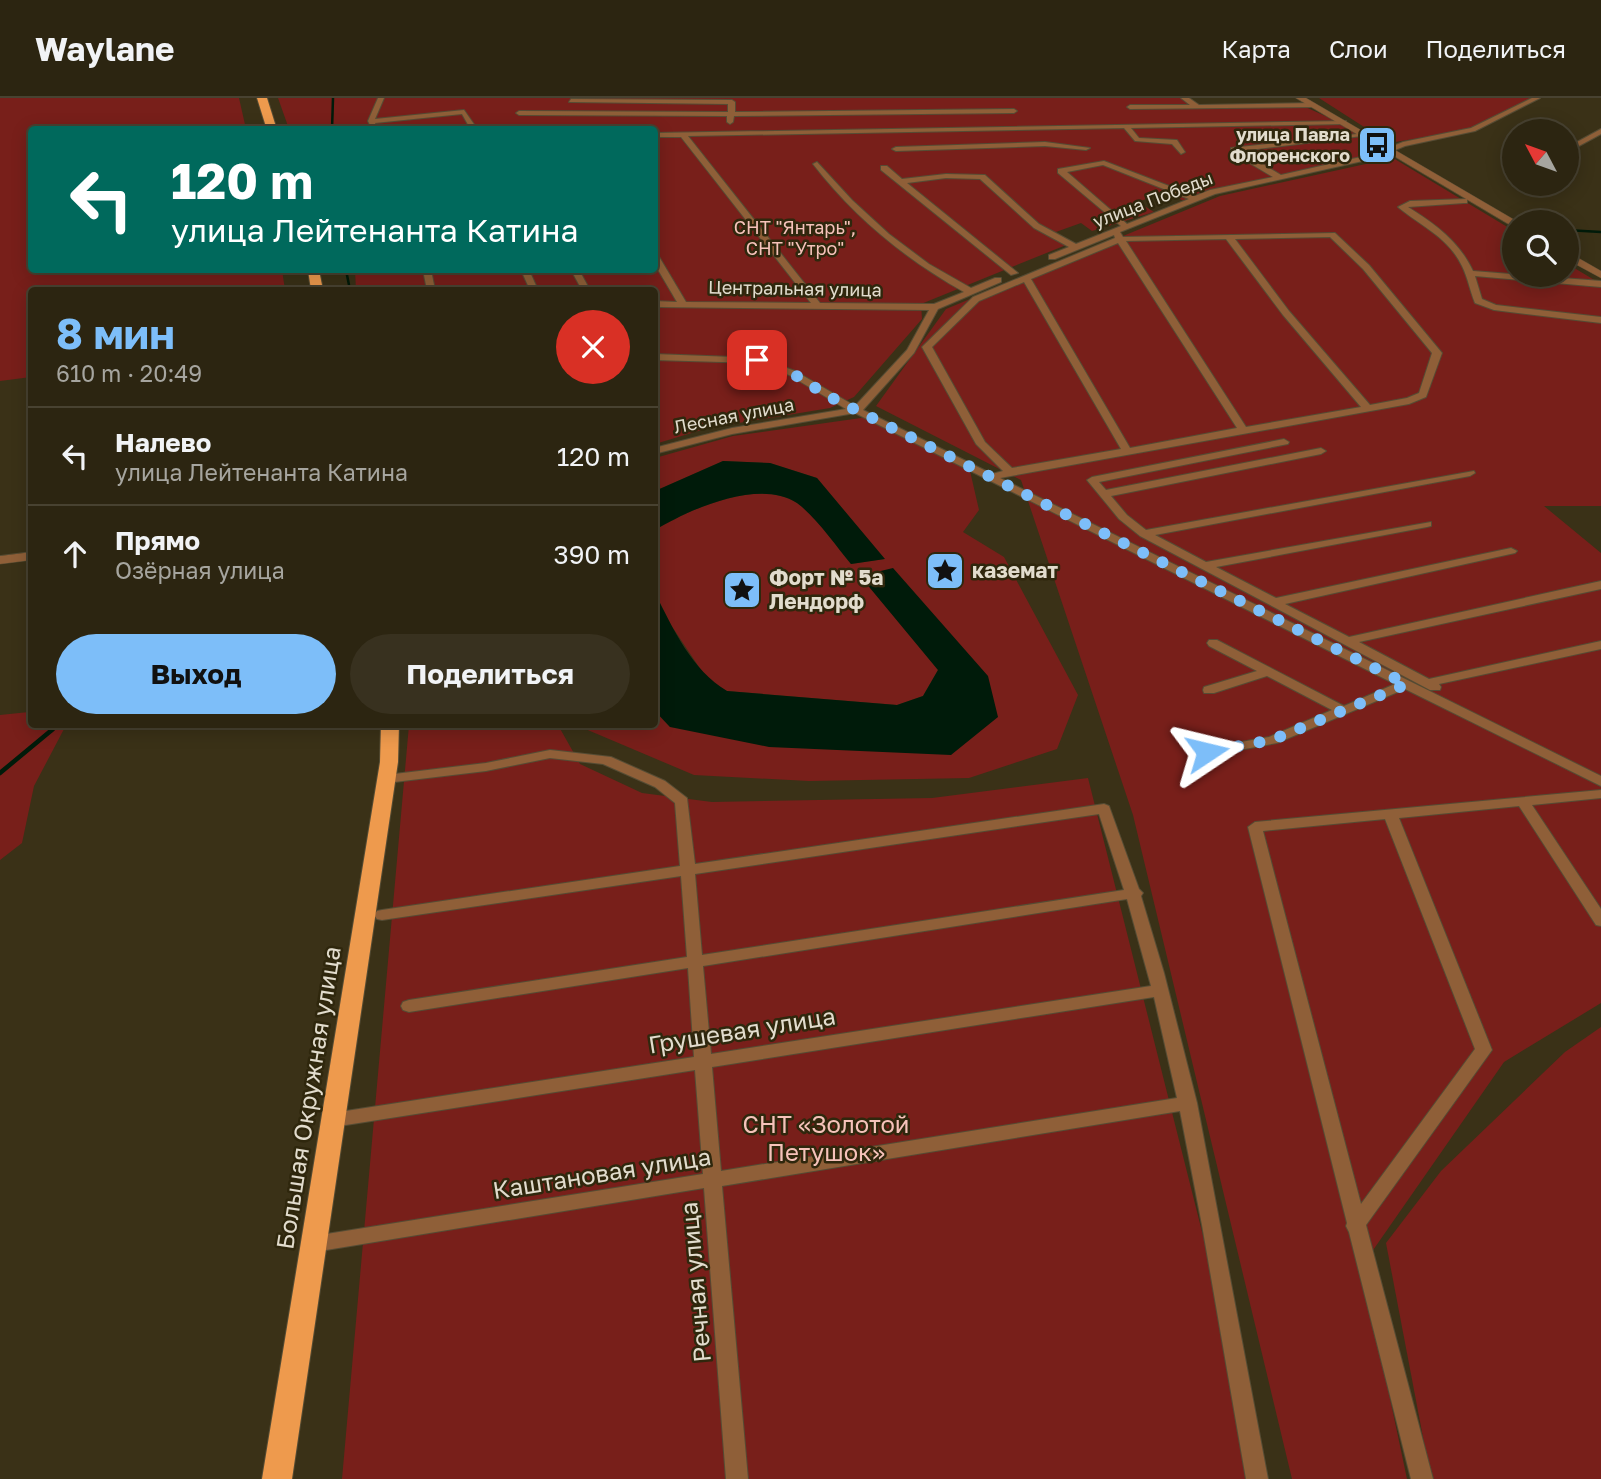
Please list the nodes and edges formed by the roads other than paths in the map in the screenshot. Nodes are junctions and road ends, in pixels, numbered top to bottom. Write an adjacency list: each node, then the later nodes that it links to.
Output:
1 (262, 98): 16 (highway)
2 (381, 98): 14 (street)
3 (1184, 98): 10 (street)
4 (1300, 98): 8 (street)
5 (1537, 98): 30 (street)
6 (571, 100): 7 (street)
7 (736, 100): 13 (street)
8 (1313, 105): 10 (street); 15 (street)
9 (1130, 107): 10 (street)
10 (1198, 107)
11 (1014, 111): 13 (street)
12 (519, 113): 13 (street)
13 (731, 114): 22 (street)
14 (371, 121): 17 (street); 18 (street)
15 (1344, 122): 19 (street); 25 (street)
16 (271, 126)
17 (373, 126)
18 (473, 126)
19 (1126, 126): 20 (street); 31 (street)
20 (1030, 128): 22 (street); 26 (street)
21 (1601, 131): 27 (street)
22 (729, 134): 24 (street)
23 (658, 135): 24 (street)
24 (683, 135): 54 (street)
25 (1366, 135): 30 (street); 34 (street)
26 (1045, 144): 28 (street); 29 (street)
27 (1579, 144)
28 (1086, 148)
29 (896, 149)
30 (1390, 149): 34 (street, улица Победы); 38 (street)
31 (1181, 152)
32 (817, 164): 51 (street)
33 (884, 168): 35 (street)
34 (1279, 177): 36 (street, улица Победы)
35 (900, 181): 43 (street); 46 (street)
36 (1195, 199): 39 (street, улица Победы); 39 (street)
37 (1464, 201): 47 (street)
38 (1502, 216)
39 (1125, 226): 40 (street, улица Победы)
40 (1114, 230): 42 (street); 43 (street, улица Победы)
41 (1228, 236): 42 (street); 58 (street); 58 (street)
42 (1120, 239): 49 (street); 60 (street)
43 (1075, 247): 46 (street, улица Победы)
44 (658, 262): 52 (street)
45 (1579, 262): 48 (street)
46 (1014, 273): 51 (street, улица Победы)
47 (1469, 273): 50 (street); 56 (street)
48 (1601, 275)
49 (1026, 278): 63 (street); 65 (street)
50 (1601, 284)
51 (969, 291): 55 (street, улица Победы)
52 (682, 302): 53 (street, Центральная улица); 54 (street, Центральная улица)
53 (658, 304)
54 (818, 306): 55 (street, Центральная улица)
55 (935, 307): 59 (street)
56 (1601, 320)
57 (658, 357): 59 (street)
58 (1366, 406): 60 (street)
59 (857, 410): 62 (street, Лесная улица); 67 (street)
60 (1244, 431): 63 (street)
61 (1284, 442): 68 (street)
62 (658, 450)
63 (1127, 451): 65 (street)
64 (1321, 451): 68 (street)
65 (1010, 472): 67 (street)
66 (1470, 473): 70 (street)
67 (992, 477): 84 (street)
68 (1104, 494): 70 (street)
69 (1427, 524): 76 (street)
70 (1144, 534): 76 (street)
71 (28, 548): 72 (street)
72 (0, 551)
73 (1511, 551): 78 (street)
74 (28, 556): 75 (street)
75 (0, 560)
76 (1205, 566): 78 (street)
77 (1601, 585): 79 (street)
78 (1276, 602): 79 (street)
79 (1348, 641): 83 (street)
80 (1213, 643): 82 (street)
81 (1601, 645): 83 (street)
82 (1269, 671): 85 (street); 86 (street)
83 (1427, 683): 87 (street)
84 (1407, 684): 86 (street); 87 (street)
85 (1209, 690)
86 (1344, 711): 89 (street)
87 (1490, 727): 91 (street)
88 (390, 728): 90 (highway, Большая Окружная улица)
89 (1207, 752)
90 (386, 779): 95 (street, Речная улица); 104 (highway, Большая Окружная улица)
91 (1601, 782)
92 (1601, 794): 93 (street)
93 (1522, 800): 94 (street); 98 (street)
94 (1390, 814): 106 (street); 106 (street)
95 (688, 870): 96 (street); 97 (street); 99 (street, Речная улица)
96 (1135, 893): 99 (street); 100 (street)
97 (382, 915)
98 (1601, 921)
99 (694, 960): 101 (street); 102 (street, Речная улица)
100 (1160, 990): 102 (street, Грушевая улица); 103 (street)
101 (409, 1006)
102 (702, 1062): 104 (street, Грушевая улица); 105 (street, Речная улица)
103 (1188, 1103): 105 (street, Каштановая улица); 110 (street)
104 (333, 1120): 107 (highway, Большая Окружная улица)
105 (712, 1182): 107 (street, Каштановая улица); 109 (street, Речная улица)
106 (1355, 1226): 111 (street)
107 (314, 1244): 108 (highway, Большая Окружная улица)
108 (277, 1479)
109 (737, 1479)
110 (1257, 1479)
111 (1422, 1479)

